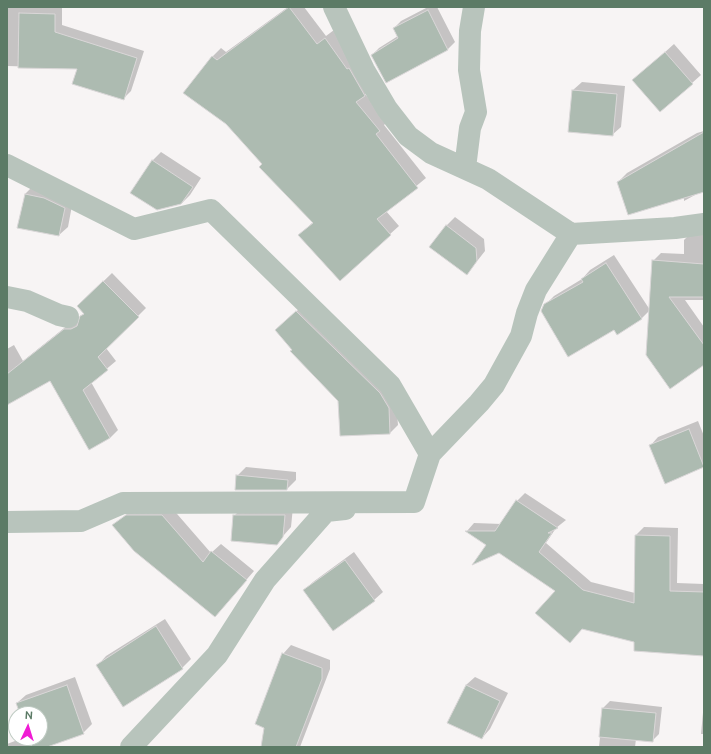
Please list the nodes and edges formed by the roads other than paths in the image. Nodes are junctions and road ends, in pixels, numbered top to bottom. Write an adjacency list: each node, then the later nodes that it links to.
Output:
1 (334, 7): 4 (street)
2 (474, 7): 4 (street)
3 (7, 165): 9 (street)
4 (465, 168): 6 (street)
5 (704, 224): 6 (street)
6 (571, 234): 9 (street)
7 (7, 297): 8 (street)
8 (68, 317)
9 (430, 454): 10 (street)
10 (414, 502): 11 (street); 12 (street)
11 (7, 522)
12 (131, 747)

